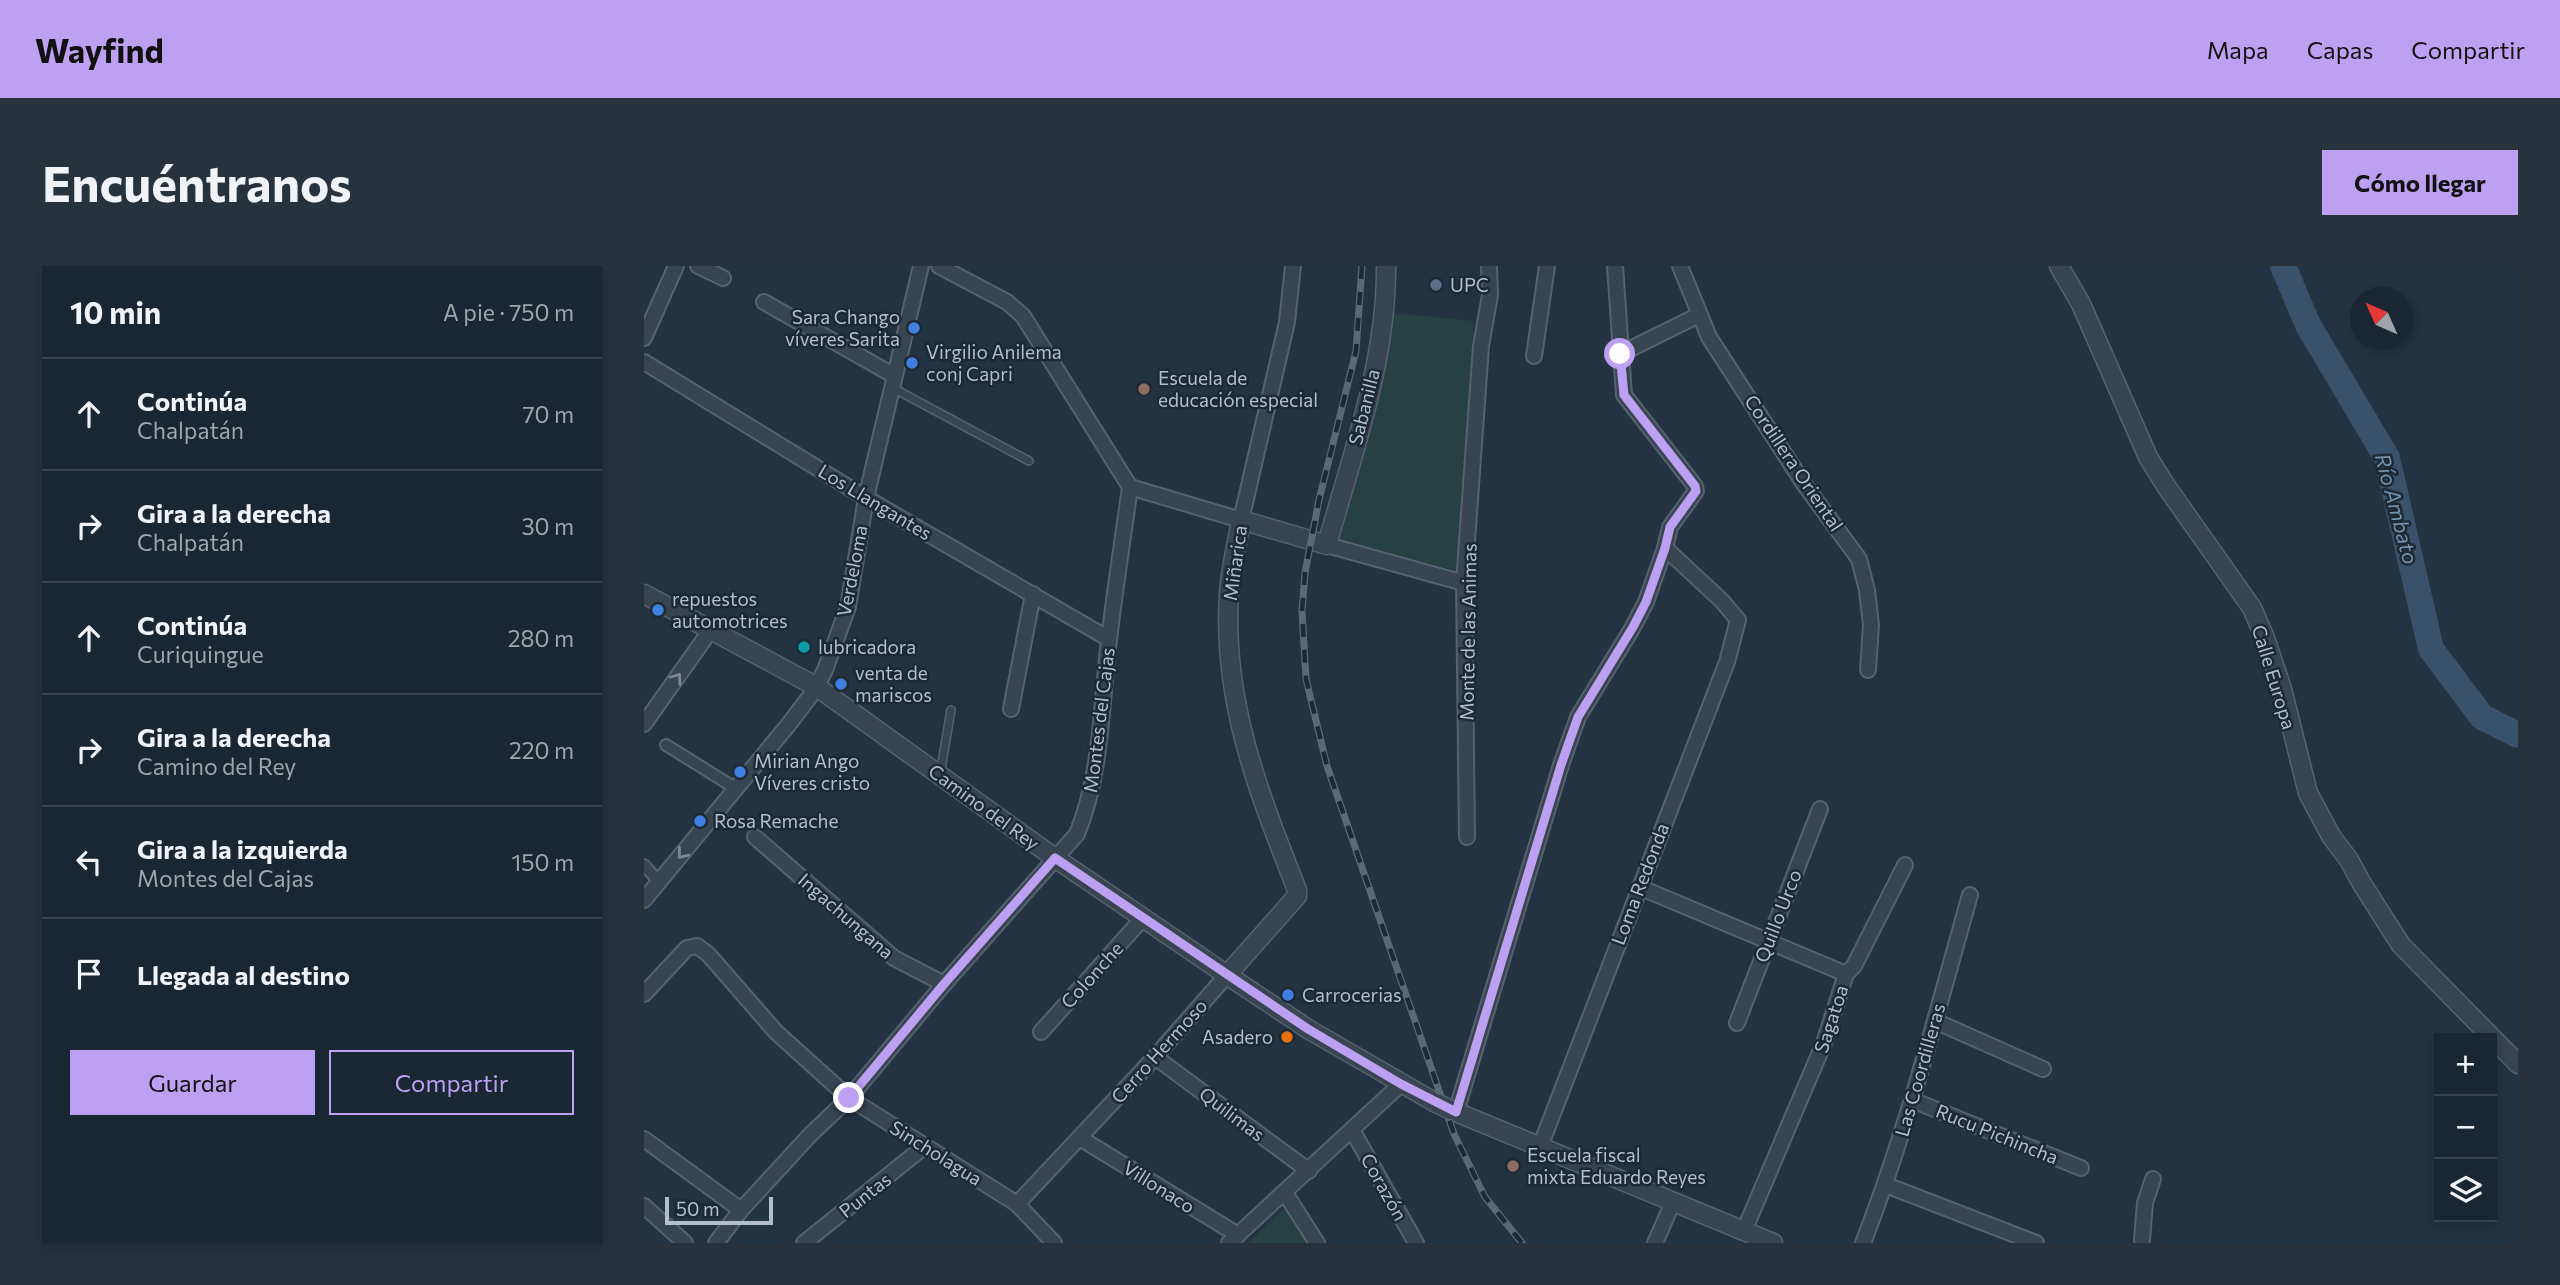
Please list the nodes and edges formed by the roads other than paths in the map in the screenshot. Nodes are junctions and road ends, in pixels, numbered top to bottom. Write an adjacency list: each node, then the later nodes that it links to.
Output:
1 (676, 266): 15 (street)
2 (698, 266): 12 (street)
3 (920, 266): 19 (street, Verdeloma)
4 (939, 266): 21 (street)
5 (1293, 266): 23 (street, Miñarica)
6 (1386, 266): 24 (street, Sabanilla)
7 (1489, 266): 26 (street, Monte de las Animas)
8 (1547, 266): 17 (street)
9 (1615, 266): 16 (street)
10 (1680, 266): 14 (street, Cordillera Oriental)
11 (2059, 266): 60 (street, Calle Europa)
12 (723, 278)
13 (764, 302): 19 (street)
14 (1699, 315): 16 (street); 31 (street, Cordillera Oriental)
15 (644, 338)
16 (1620, 354): 25 (street)
17 (1534, 356)
18 (644, 362): 22 (street, Los Llangantes)
19 (892, 381): 20 (lane); 22 (street, Verdeloma)
20 (1029, 461)
21 (1130, 487): 23 (street); 30 (street, Montes del Cajas)
22 (866, 498): 28 (street, Los Llangantes); 32 (street, Verdeloma)
23 (1241, 520): 24 (street); 48 (street, Miñarica)
24 (1327, 545): 26 (street)
25 (1665, 548): 46 (street, Loma Redonda); 65 (street)
26 (1464, 583): 41 (street, Monte de las Animas)
27 (644, 594): 29 (street, Camino del Rey)
28 (1033, 594): 30 (street, Los Llangantes); 33 (street)
29 (710, 631): 32 (street, Camino del Rey); 35 (street, one-way to 29)
30 (1109, 639): 42 (street, Montes del Cajas)
31 (1868, 670)
32 (817, 687): 37 (street, Camino del Rey); 38 (street, Verdeloma)
33 (1012, 709)
34 (951, 710): 37 (lane)
35 (644, 724)
36 (666, 744): 38 (street)
37 (940, 775): 42 (street, Camino del Rey)
38 (735, 788): 45 (street, Verdeloma, one-way to 45)
39 (1819, 809): 51 (street, Quillo Urco)
40 (755, 837): 54 (street, Ingachungana)
41 (1467, 838)
42 (1055, 858): 50 (street, Camino del Rey); 54 (street, Montes del Cajas)
43 (644, 865): 45 (street)
44 (1905, 865): 52 (street)
45 (659, 882): 49 (street, Verdeloma)
46 (1639, 887): 51 (street, Sagatoa); 70 (street, Loma Redonda)
47 (1970, 895): 56 (street, Las Coordilleras)
48 (1297, 896): 53 (street, Cerro Hermoso)
49 (644, 900)
50 (1143, 918): 53 (street, Camino del Rey); 58 (street, Colonche)
51 (1768, 943): 52 (street, Sagatoa); 57 (street, Quillo Urco)
52 (1846, 974): 80 (street, Sagatoa)
53 (1227, 975): 59 (street, Cerro Hermoso); 62 (street, Camino del Rey)
54 (944, 984): 63 (street, Montes del Cajas)
55 (644, 993): 63 (street, Sincholagua)
56 (1935, 1021): 61 (street); 64 (street, Las Coordilleras)
57 (1737, 1023)
58 (1041, 1032)
59 (1155, 1057): 67 (street, Cerro Hermoso); 72 (street, Quilimas)
60 (2518, 1064)
61 (2043, 1069)
62 (1401, 1084): 65 (street, Camino del Rey); 66 (street)
63 (849, 1098): 69 (street, Sincholagua); 79 (street, Montes del Cajas)
64 (1912, 1100): 71 (street, Rucu Pichincha); 74 (street, Las Coordilleras)
65 (1448, 1108): 70 (street, Camino del Rey)
66 (1352, 1130): 72 (street); 88 (street, Corazón)
67 (1080, 1138): 77 (street, Cerro Hermoso); 81 (street, Villonaco)
68 (644, 1139): 79 (street)
69 (926, 1146): 77 (street, Sincholagua); 85 (street, Puntas)
70 (1539, 1147): 76 (street, Camino del Rey)
71 (2081, 1168)
72 (1308, 1171): 75 (street)
73 (2153, 1179): 82 (street)
74 (1886, 1185): 91 (street, Las Coordilleras); 92 (street)
75 (1285, 1193): 81 (street); 87 (street)
76 (1672, 1202): 80 (street, Camino del Rey); 89 (street)
77 (1017, 1204): 86 (street, Sincholagua)
78 (644, 1206): 83 (street)
79 (741, 1210): 84 (street, Montes del Cajas)
80 (1744, 1231): 90 (street, Camino del Rey)
81 (1234, 1239)
82 (2144, 1242)
83 (685, 1243)
84 (716, 1243)
85 (804, 1243)
86 (1054, 1243)
87 (1317, 1243)
88 (1416, 1243)
89 (1655, 1243)
90 (1773, 1243)
91 (1863, 1243)
92 (2036, 1243)

